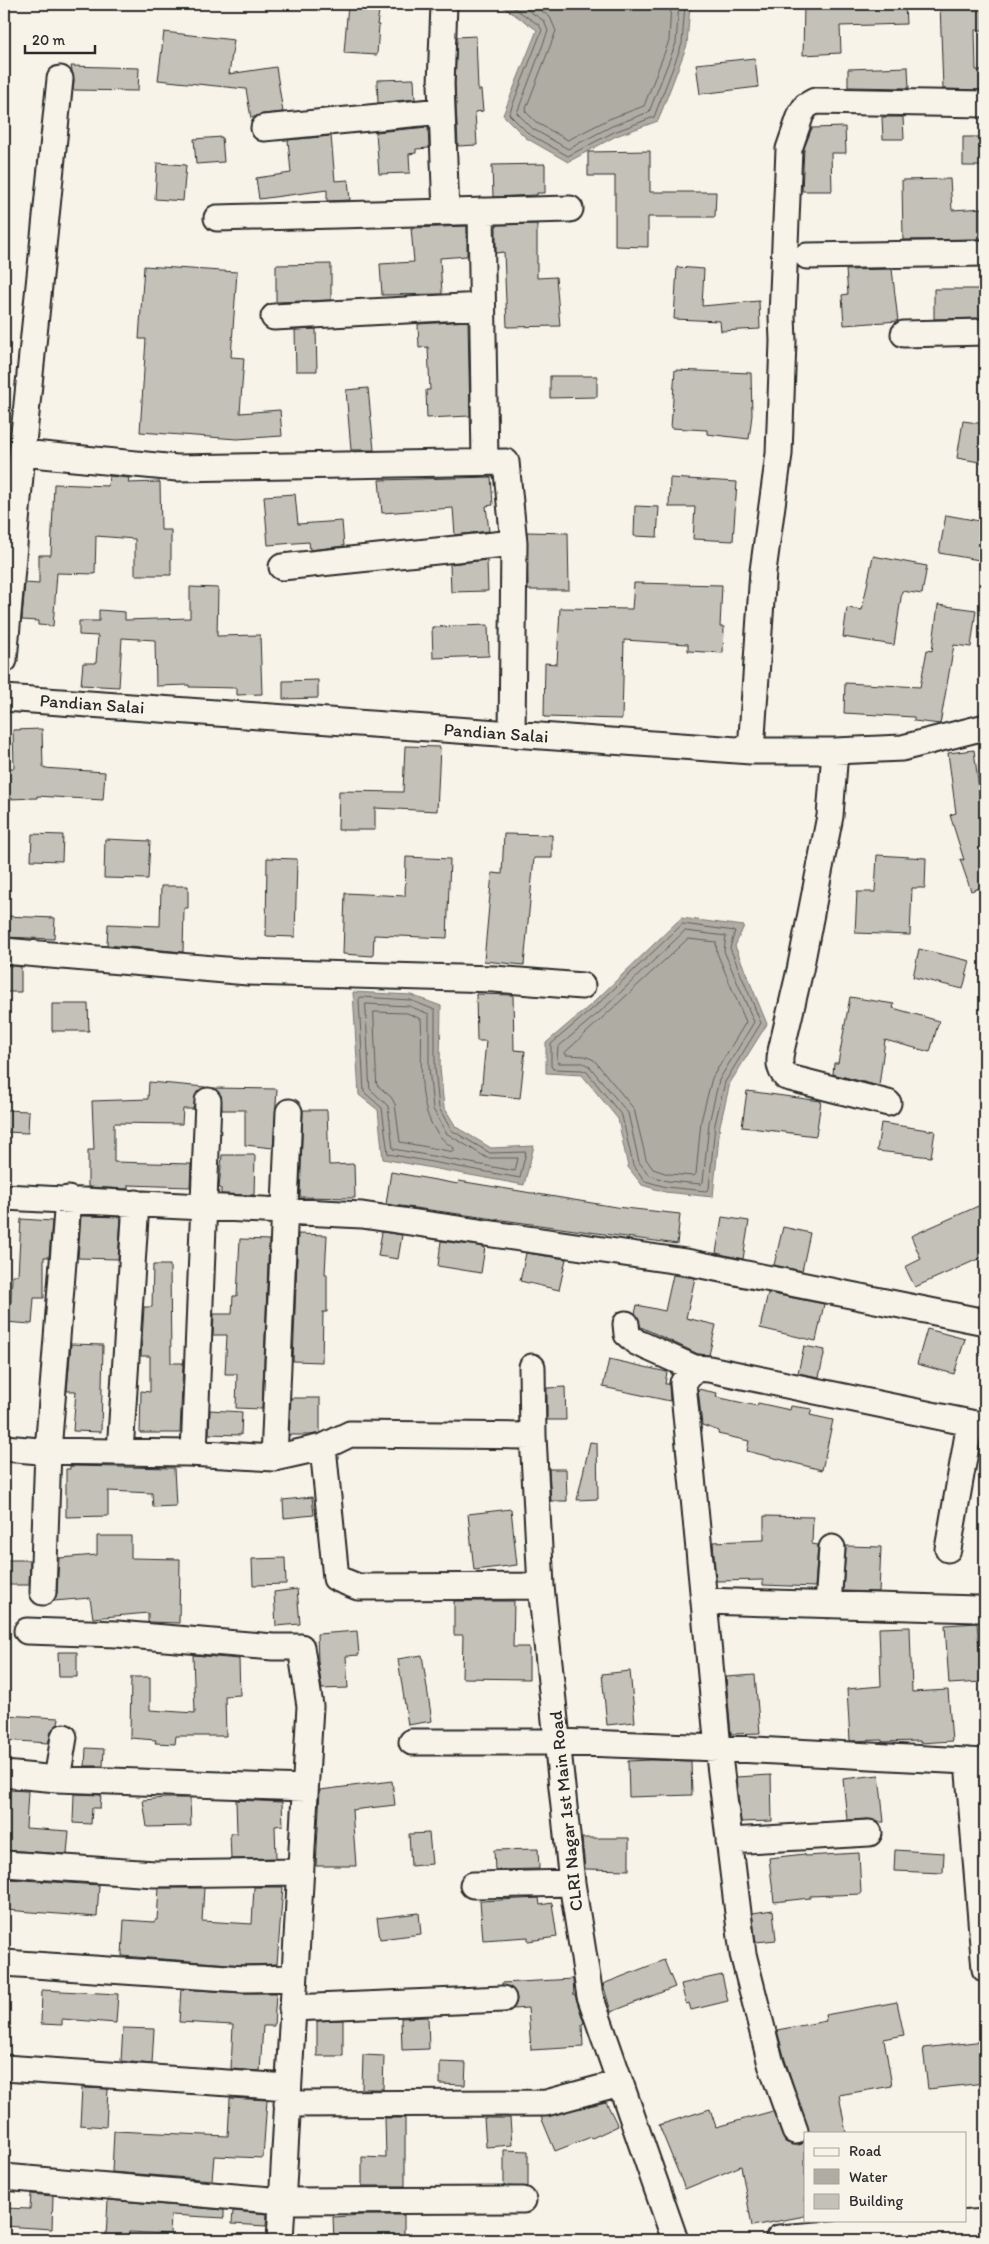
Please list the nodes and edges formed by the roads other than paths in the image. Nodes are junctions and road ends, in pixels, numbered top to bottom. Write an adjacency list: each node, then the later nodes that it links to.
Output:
1 (444, 4): 4 (street)
2 (60, 79): 16 (street)
3 (985, 104): 24 (street)
4 (442, 111): 5 (street); 8 (street)
5 (264, 128)
6 (570, 209): 7 (street)
7 (481, 211): 8 (street); 12 (street)
8 (446, 212): 9 (street)
9 (217, 218)
10 (985, 253): 11 (street)
11 (807, 256)
12 (482, 306): 13 (street); 17 (street)
13 (274, 317)
14 (985, 332): 15 (street)
15 (904, 334)
16 (22, 453): 17 (street); 20 (street)
17 (485, 462): 18 (street)
18 (514, 543): 19 (street); 23 (street)
19 (282, 567)
20 (4, 660)
21 (4, 698): 23 (street, Pandian Salai)
22 (985, 727): 25 (street, Pandian Salai)
23 (512, 734): 24 (street, Pandian Salai)
24 (751, 751): 25 (street, Pandian Salai)
25 (835, 751): 29 (street)
26 (4, 951): 27 (street)
27 (582, 986)
28 (208, 1101): 34 (street)
29 (888, 1102)
30 (289, 1112): 35 (street)
31 (4, 1197): 32 (street)
32 (68, 1199): 33 (street); 44 (street)
33 (136, 1202): 34 (street); 45 (street)
34 (204, 1207): 35 (street); 46 (street)
35 (285, 1211): 36 (street); 47 (street)
36 (985, 1322)
37 (626, 1324): 39 (street)
38 (532, 1367): 41 (street, CLRI Nagar 1st Main Road)
39 (694, 1368): 40 (street); 52 (street)
40 (977, 1425): 49 (street)
41 (533, 1436): 42 (street); 50 (street, CLRI Nagar 1st Main Road)
42 (323, 1447): 47 (street); 50 (street)
43 (4, 1448): 44 (street)
44 (48, 1451): 45 (street); 51 (street)
45 (120, 1452): 46 (street)
46 (194, 1453): 47 (street)
47 (274, 1458)
48 (832, 1548): 53 (street)
49 (948, 1549)
50 (541, 1586): 58 (street, CLRI Nagar 1st Main Road)
51 (44, 1592)
52 (704, 1600): 53 (street); 59 (street)
53 (828, 1604): 54 (street)
54 (977, 1609)
55 (27, 1631): 63 (street)
56 (64, 1737): 62 (street)
57 (412, 1742): 58 (street)
58 (558, 1742): 59 (street); 68 (street, CLRI Nagar 1st Main Road)
59 (718, 1748): 60 (street); 65 (street)
60 (977, 1762): 71 (street)
61 (4, 1774): 62 (street)
62 (58, 1779): 63 (street)
63 (305, 1788): 67 (street)
64 (869, 1833): 65 (street)
65 (729, 1841): 78 (street)
66 (4, 1864): 67 (street)
67 (300, 1872): 72 (street)
68 (572, 1883): 69 (street); 76 (street, CLRI Nagar 1st Main Road)
69 (474, 1885)
70 (4, 1963): 72 (street)
71 (985, 1969)
72 (294, 1978): 74 (street)
73 (503, 1999): 74 (street)
74 (292, 2008): 77 (street)
75 (4, 2068): 77 (street)
76 (620, 2083): 77 (street); 86 (street, CLRI Nagar 1st Main Road)
77 (287, 2096): 81 (street)
78 (795, 2131)
79 (4, 2177): 81 (street)
80 (522, 2200): 81 (street)
81 (283, 2201): 85 (street)
82 (985, 2222): 83 (street)
83 (872, 2235): 84 (street)
84 (779, 2238)
85 (280, 2240)
86 (675, 2240)

